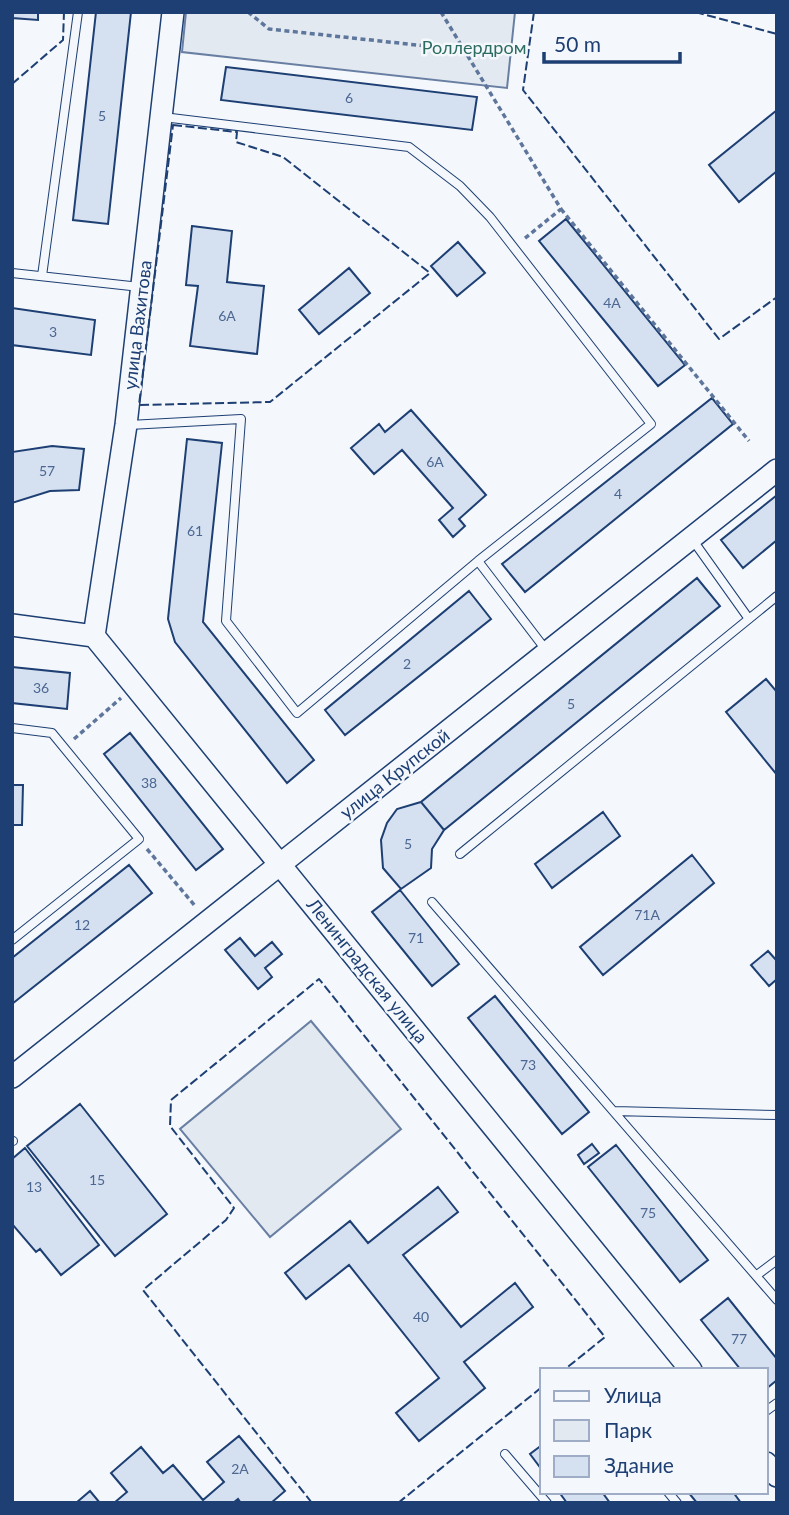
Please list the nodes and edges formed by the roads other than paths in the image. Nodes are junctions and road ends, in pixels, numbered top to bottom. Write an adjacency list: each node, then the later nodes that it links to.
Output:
1 (78, 12): 5 (lane)
2 (173, 12): 3 (street, улица Вахитова)
3 (160, 117): 6 (street, улица Вахитова); 10 (lane)
4 (12, 272): 5 (lane)
5 (42, 276): 6 (lane)
6 (143, 287): 7 (street, улица Вахитова)
7 (126, 425): 10 (lane); 14 (street, улица Вахитова)
8 (777, 470): 9 (street, улица Крупской)
9 (691, 538): 12 (lane); 15 (street, улица Крупской)
10 (478, 561): 15 (lane)
11 (777, 596): 12 (lane)
12 (749, 619): 17 (lane)
13 (12, 625): 14 (street)
14 (94, 636): 18 (street, Ленинградская улица)
15 (548, 653): 18 (street, улица Крупской)
16 (12, 728): 20 (lane)
17 (460, 854)
18 (281, 865): 21 (street, улица Крупской); 27 (street, Ленинградская улица)
19 (432, 902): 22 (lane)
20 (12, 940)
21 (12, 1076)
22 (614, 1111): 23 (lane); 25 (lane)
23 (777, 1115)
24 (777, 1259): 25 (lane)
25 (757, 1275): 26 (lane)
26 (777, 1300)
27 (689, 1368)
28 (505, 1454): 29 (lane)
29 (547, 1503)

